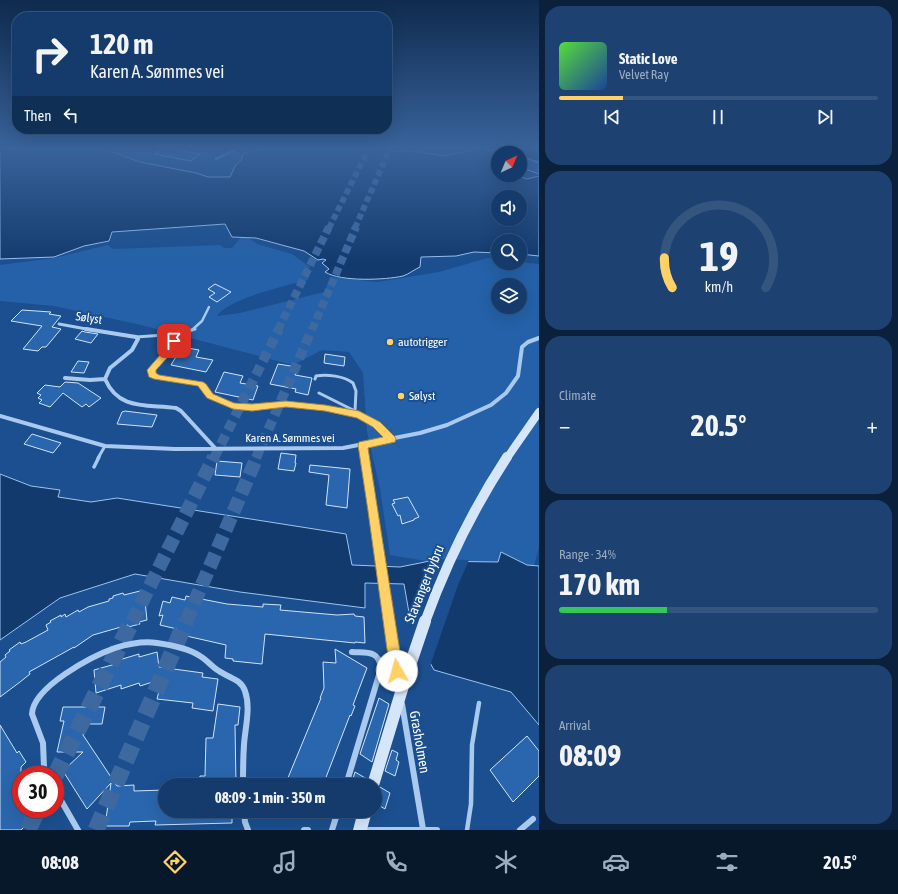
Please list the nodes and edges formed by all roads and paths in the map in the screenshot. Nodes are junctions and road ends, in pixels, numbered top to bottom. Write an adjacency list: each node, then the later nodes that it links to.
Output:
1 (209, 307): 3 (lane)
2 (59, 324): 4 (street, Sølyst)
3 (172, 335): 4 (lane); 12 (street)
4 (136, 337): 7 (street)
5 (539, 338): 14 (street, Karen A. Sømmes vei)
6 (65, 378): 7 (street)
7 (104, 379): 17 (street)
8 (315, 379): 10 (lane)
9 (319, 393): 10 (lane)
10 (355, 411): 12 (lane)
11 (539, 412): 24 (main road, Stavanger bybru, bridge)
12 (359, 415): 14 (lane)
13 (0, 416): 16 (street, Karen A. Sømmes vei)
14 (391, 439): 15 (street, Karen A. Sømmes vei)
15 (362, 445): 17 (street, Karen A. Sømmes vei); 30 (street, Grasholmen)
16 (105, 446): 17 (street, Karen A. Sømmes vei); 18 (lane)
17 (215, 448)
18 (94, 467)
19 (352, 652): 23 (street)
20 (479, 703): 39 (lane)
21 (42, 766): 22 (street)
22 (243, 778)
23 (348, 778)
24 (375, 778)
25 (64, 806): 31 (street)
26 (245, 818): 32 (street)
27 (336, 818): 35 (street)
28 (363, 818): 36 (main road)
29 (533, 819): 40 (street)
30 (423, 829): 37 (street); 38 (street)
31 (78, 830)
32 (248, 830)
33 (304, 830): 34 (street)
34 (308, 830)
35 (332, 830)
36 (360, 830)
37 (369, 830)
38 (437, 830)
39 (467, 830)
40 (520, 830)

